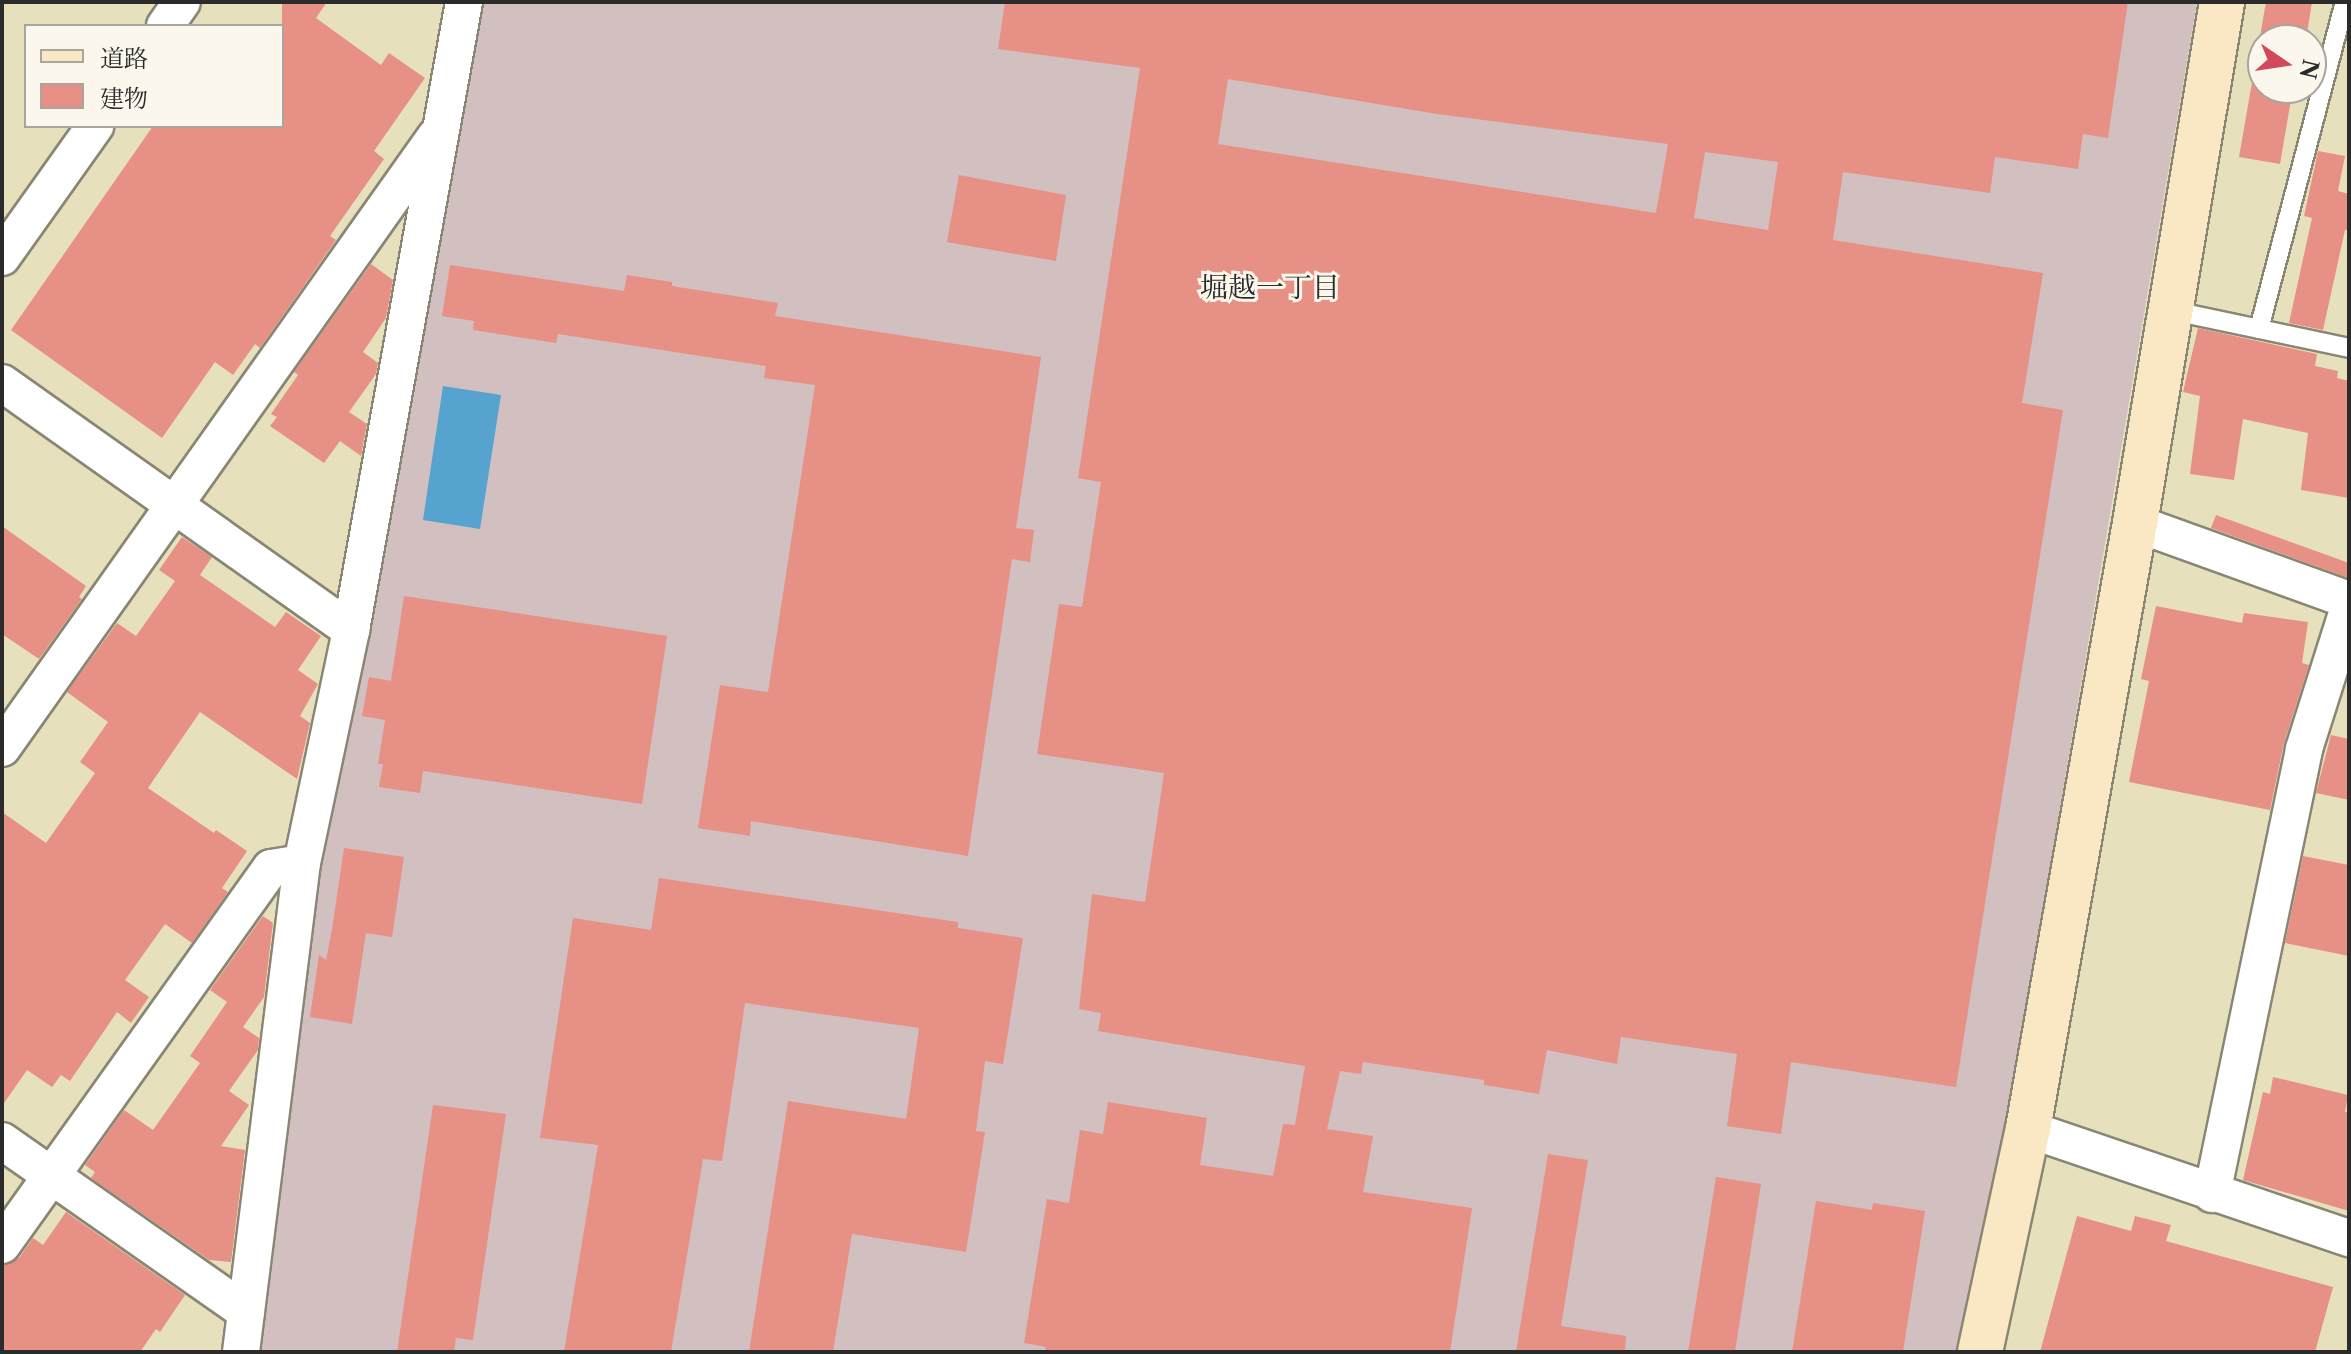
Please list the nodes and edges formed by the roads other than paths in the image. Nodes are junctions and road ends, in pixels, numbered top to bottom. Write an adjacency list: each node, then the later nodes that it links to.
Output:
1 (182, 2): 5 (street)
2 (464, 2): 6 (street)
3 (2222, 2): 9 (street)
4 (2345, 2): 10 (lane)
5 (166, 24)
6 (442, 127): 13 (street); 17 (street)
7 (94, 128): 8 (street)
8 (2, 257)
9 (2169, 310): 10 (lane); 14 (street)
10 (2259, 329): 11 (lane)
11 (2349, 348)
12 (2, 383): 13 (street)
13 (175, 505): 17 (street); 18 (street)
14 (2135, 523): 15 (street); 20 (street)
15 (2349, 600)
16 (2349, 607): 23 (street)
17 (351, 630): 19 (street)
18 (2, 748)
19 (302, 863): 22 (street); 26 (street)
20 (2028, 1129): 23 (street); 28 (street)
21 (2, 1141): 22 (street)
22 (52, 1176): 25 (street); 26 (street)
23 (2212, 1194): 24 (street)
24 (2349, 1238)
25 (2, 1245)
26 (246, 1312): 27 (street)
27 (241, 1352)
28 (1980, 1352)

